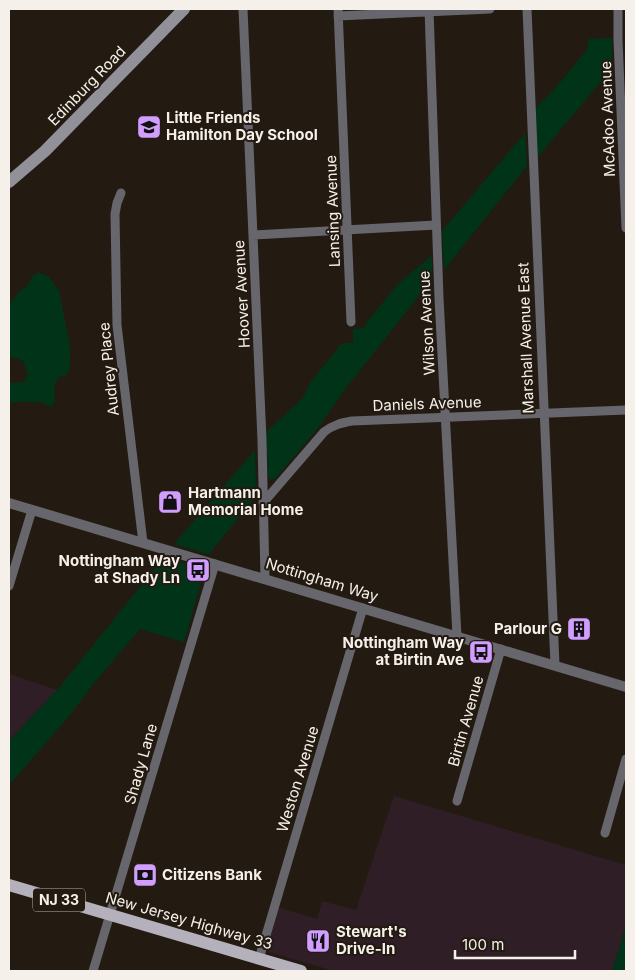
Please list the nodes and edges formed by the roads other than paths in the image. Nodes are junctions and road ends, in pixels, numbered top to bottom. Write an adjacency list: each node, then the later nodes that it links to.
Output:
1 (184, 9): 9 (main road, Edinburg Road)
2 (243, 9): 14 (street, Hoover Avenue)
3 (490, 9): 6 (street)
4 (527, 9): 17 (street, Marshall Avenue East)
5 (618, 9): 8 (street, McAdoo Avenue)
6 (429, 10): 7 (street); 11 (street, Wilson Avenue)
7 (338, 12): 13 (street, Lansing Avenue)
8 (623, 67): 12 (street, McAdoo Avenue)
9 (9, 182)
10 (121, 193): 22 (street, Audrey Place)
11 (436, 225): 13 (street); 18 (street, Wilson Avenue)
12 (626, 228)
13 (347, 230): 14 (street); 15 (street, Lansing Avenue)
14 (253, 234): 20 (street, Hoover Avenue)
15 (351, 322)
16 (626, 410): 17 (street, Daniels Avenue)
17 (543, 413): 18 (street, Daniels Avenue); 29 (street, Marshall Avenue East)
18 (445, 418): 20 (street, Daniels Avenue); 27 (street, Wilson Avenue)
19 (9, 503): 21 (street, Nottingham Way)
20 (263, 503): 24 (street, Hoover Avenue)
21 (32, 510): 22 (street, Nottingham Way); 25 (street)
22 (142, 542): 23 (street, Nottingham Way)
23 (214, 564): 24 (street, Nottingham Way); 35 (street, Shady Lane)
24 (265, 579): 26 (street, Nottingham Way)
25 (9, 586)
26 (363, 608): 27 (street, Nottingham Way); 36 (street, Weston Avenue)
27 (458, 636): 28 (street, Nottingham Way)
28 (501, 649): 29 (street, Nottingham Way); 32 (street, Birtin Avenue)
29 (554, 665): 30 (street, Nottingham Way)
30 (626, 687)
31 (626, 759): 33 (street)
32 (457, 801)
33 (605, 833)
34 (9, 885): 35 (main road, New Jersey Highway 33 / NJ 33)
35 (110, 915): 36 (main road, New Jersey Highway 33 / NJ 33); 37 (street, Shady Lane)
36 (259, 959): 38 (main road, New Jersey Highway 33 / NJ 33)
37 (92, 971)
38 (302, 971)

